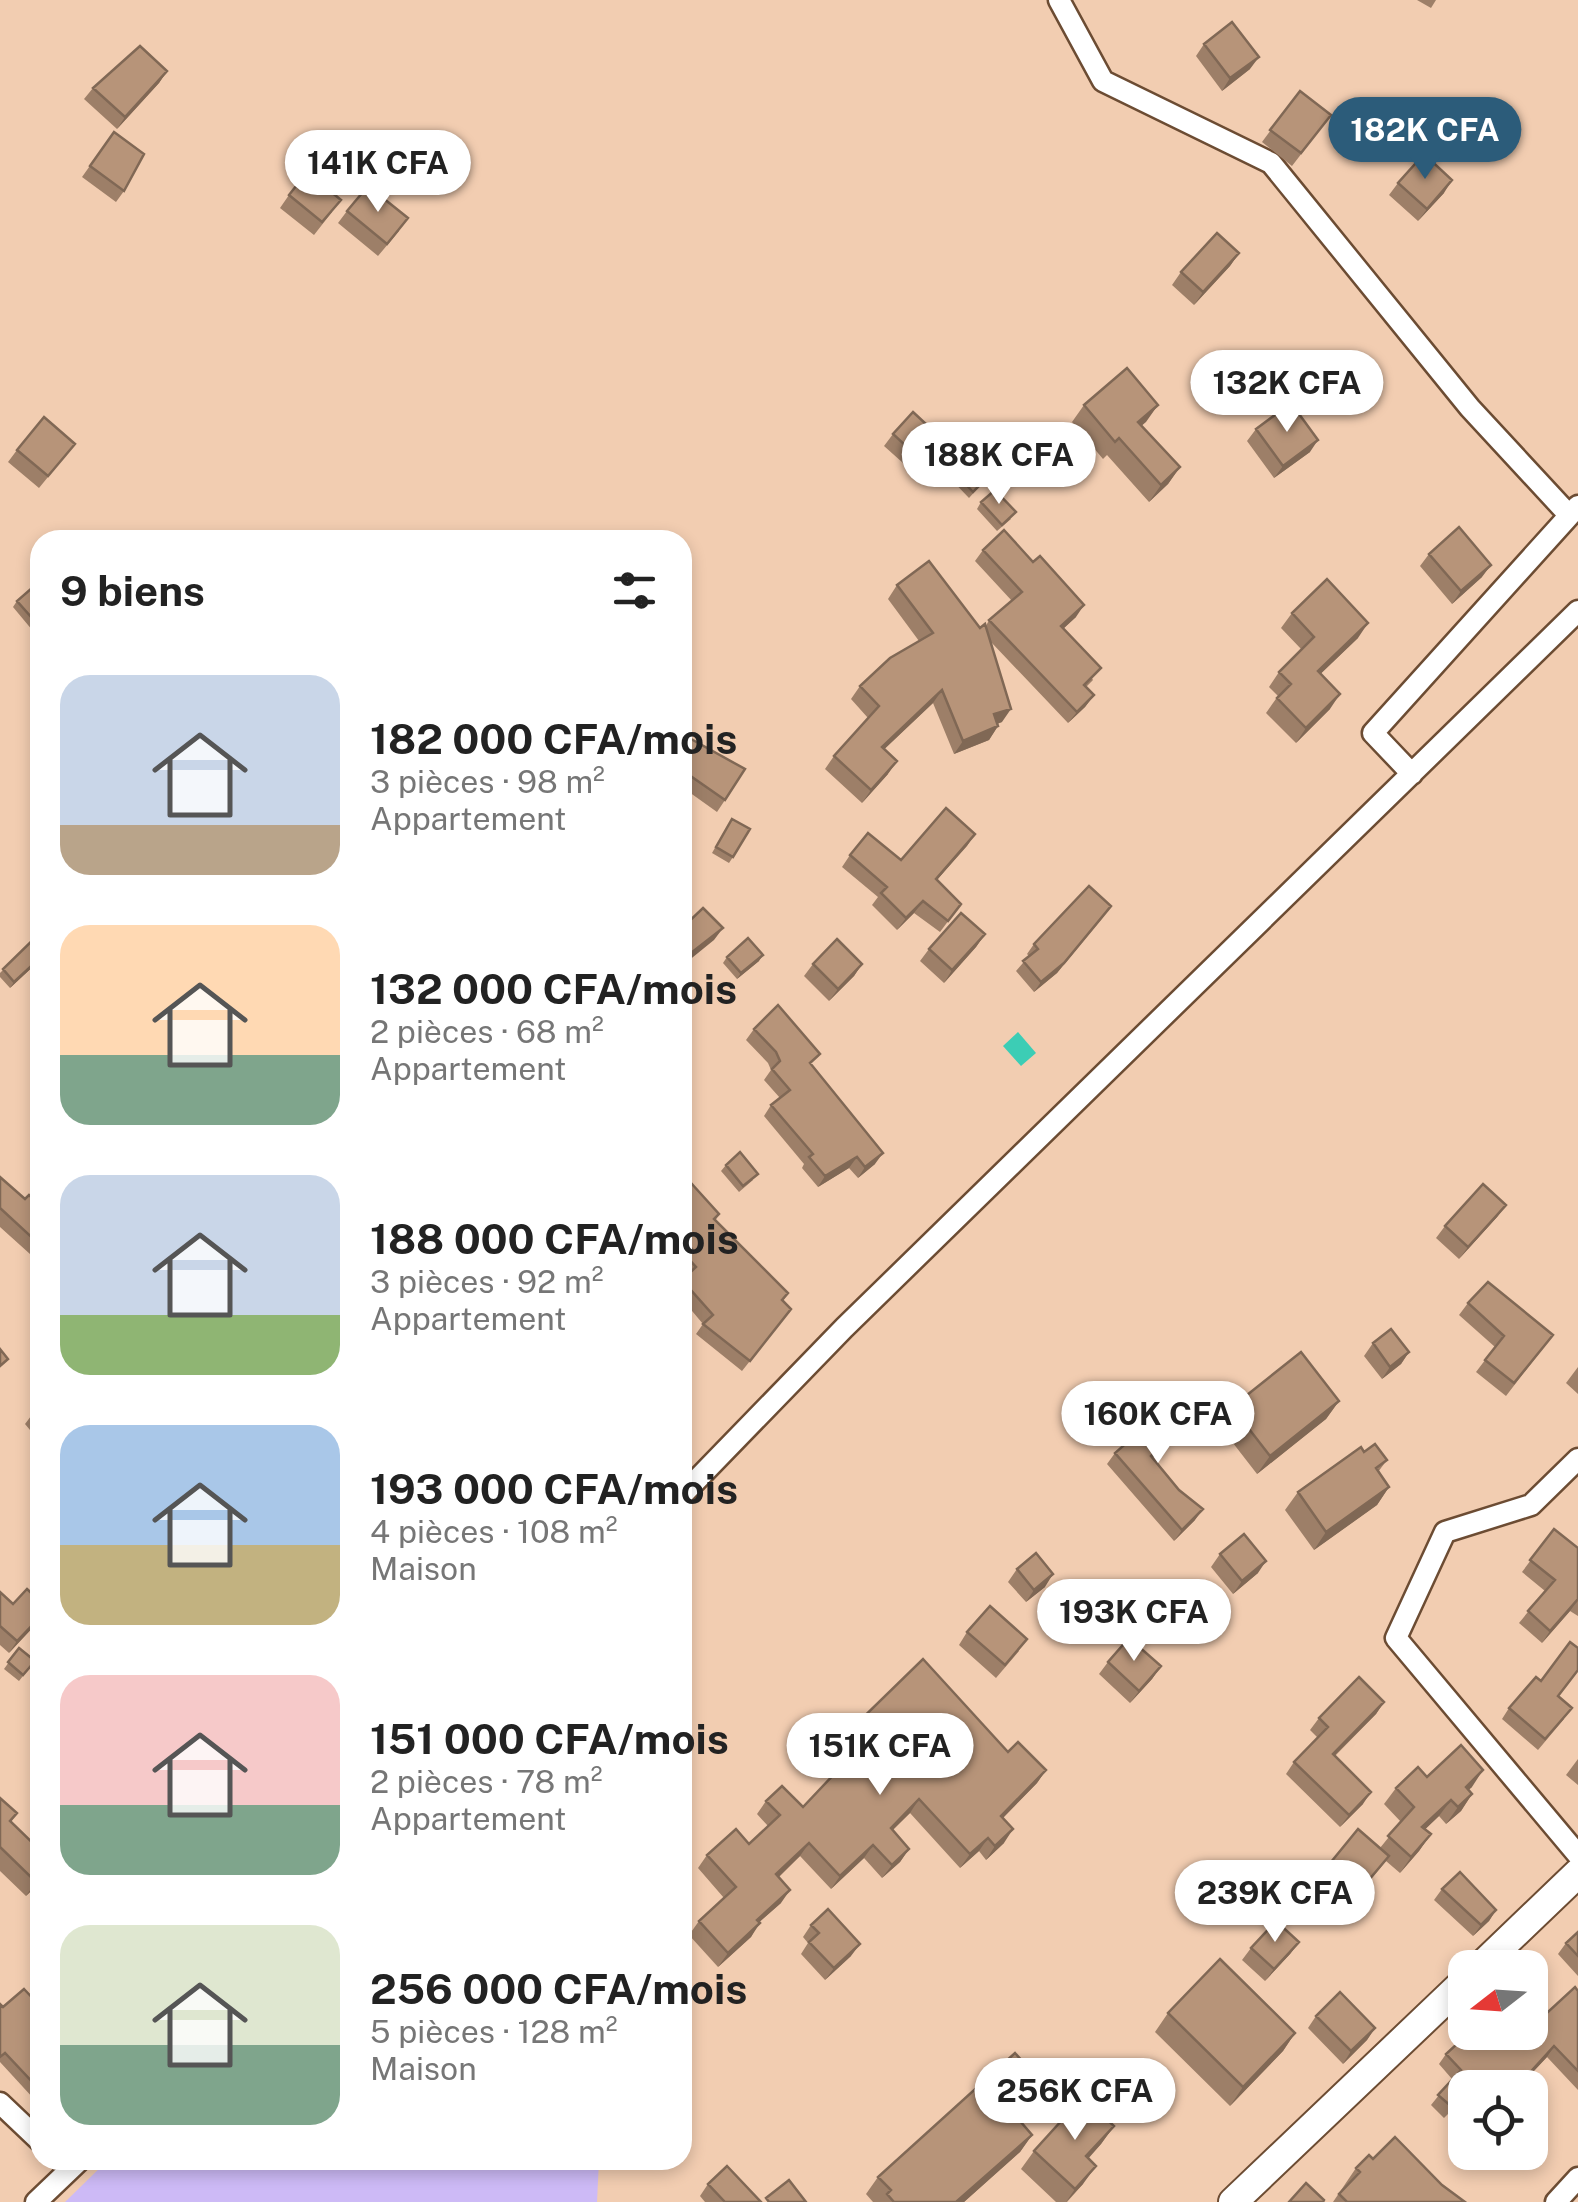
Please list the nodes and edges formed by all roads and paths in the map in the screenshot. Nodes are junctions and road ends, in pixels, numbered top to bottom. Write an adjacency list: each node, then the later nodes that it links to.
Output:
1 (1060, 0): 2 (street)
2 (1574, 511): 4 (street)
3 (1578, 612): 4 (street)
4 (1412, 774): 6 (street)
5 (1578, 1459): 7 (street)
6 (692, 1485)
7 (1578, 1856)
8 (1578, 1873): 9 (street)
9 (1498, 1950)
10 (1448, 1996): 16 (street)
11 (0, 2102): 12 (street)
12 (30, 2131)
13 (64, 2170): 15 (street)
14 (1578, 2178): 17 (street)
15 (36, 2202)
16 (1233, 2202)
17 (1556, 2202)

